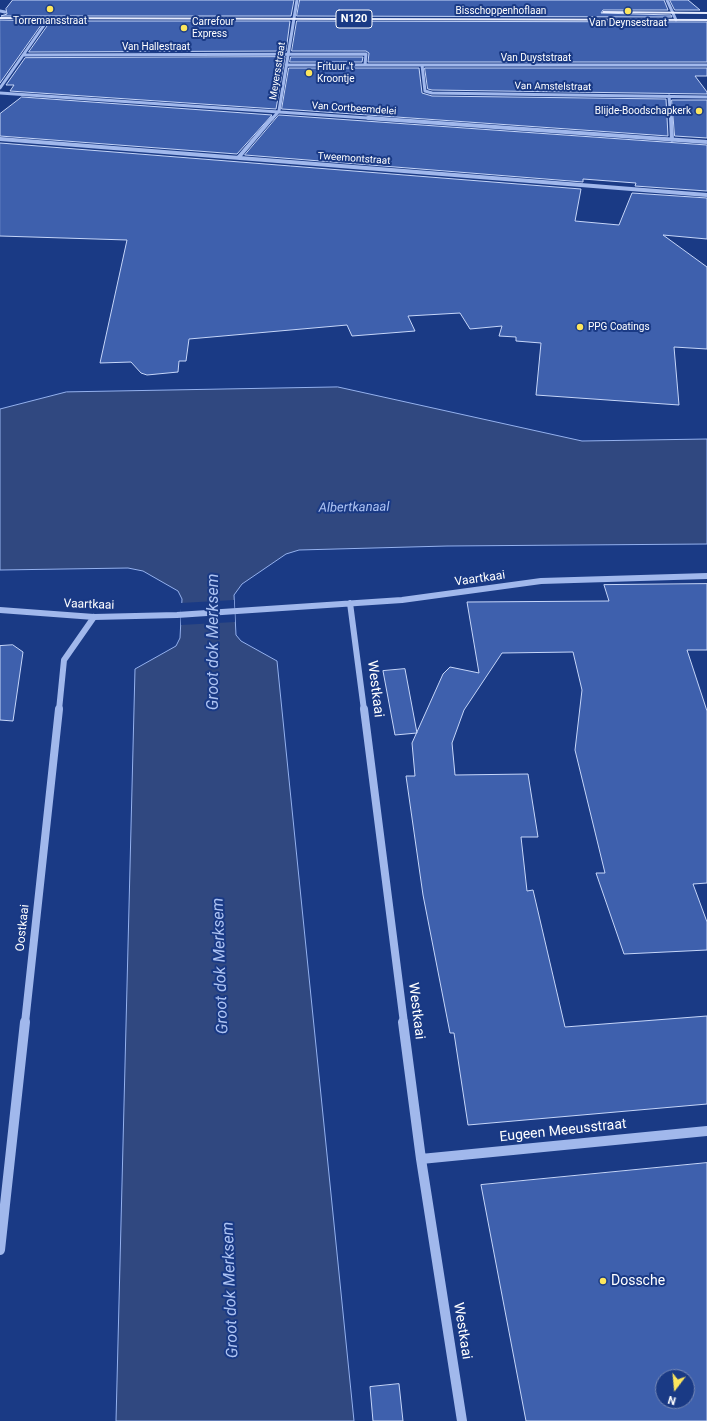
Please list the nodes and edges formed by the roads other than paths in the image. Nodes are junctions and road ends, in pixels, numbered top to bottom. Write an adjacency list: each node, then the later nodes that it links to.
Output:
1 (297, 0): 6 (street)
2 (667, 0): 9 (street)
3 (2, 12): 4 (main road)
4 (12, 12)
5 (290, 12): 6 (main road)
6 (296, 12): 7 (main road); 13 (street)
7 (302, 12)
8 (594, 12): 9 (main road)
9 (672, 13): 10 (main road); 14 (street)
10 (707, 13)
11 (0, 18): 12 (main road, Bisschoppenhoflaan / N120)
12 (49, 18): 13 (main road, Bisschoppenhoflaan / N120); 16 (street)
13 (294, 18): 14 (main road, Bisschoppenhoflaan / N120); 17 (street, Meyersstraat)
14 (676, 20): 15 (main road, Bisschoppenhoflaan / N120)
15 (707, 20)
16 (24, 55): 17 (street, Van Hallestraat); 22 (street)
17 (288, 55): 18 (street, Meyersstraat); 19 (street)
18 (286, 65): 19 (street, Van Duyststraat); 26 (street, Meyersstraat)
19 (365, 65): 20 (street, Van Duyststraat)
20 (422, 65): 21 (street, Van Duyststraat); 24 (street, Van Amstelstraat)
21 (707, 65)
22 (0, 88)
23 (0, 93): 26 (street, Van Cortbeemdelei)
24 (670, 96): 25 (street, Van Amstelstraat); 28 (street)
25 (707, 98)
26 (279, 111): 28 (street, Van Cortbeemdelei); 30 (street, Meyersstraat)
27 (0, 140): 30 (street, Tweemontstraat)
28 (672, 140): 29 (street, Van Cortbeemdelei)
29 (707, 142)
30 (238, 158): 31 (street, Tweemontstraat)
31 (707, 195)
32 (707, 576): 33 (street, Vaartkaai)
33 (350, 603): 35 (street, Vaartkaai); 37 (street, Westkaai)
34 (0, 610): 35 (street, Vaartkaai)
35 (94, 617): 38 (street, Oostkaai)
36 (707, 1131): 37 (street, Eugeen Meeusstraat)
37 (421, 1159): 40 (street, Westkaai)
38 (3, 1187): 39 (street, Oostkaai)
39 (0, 1250)
40 (462, 1421)

